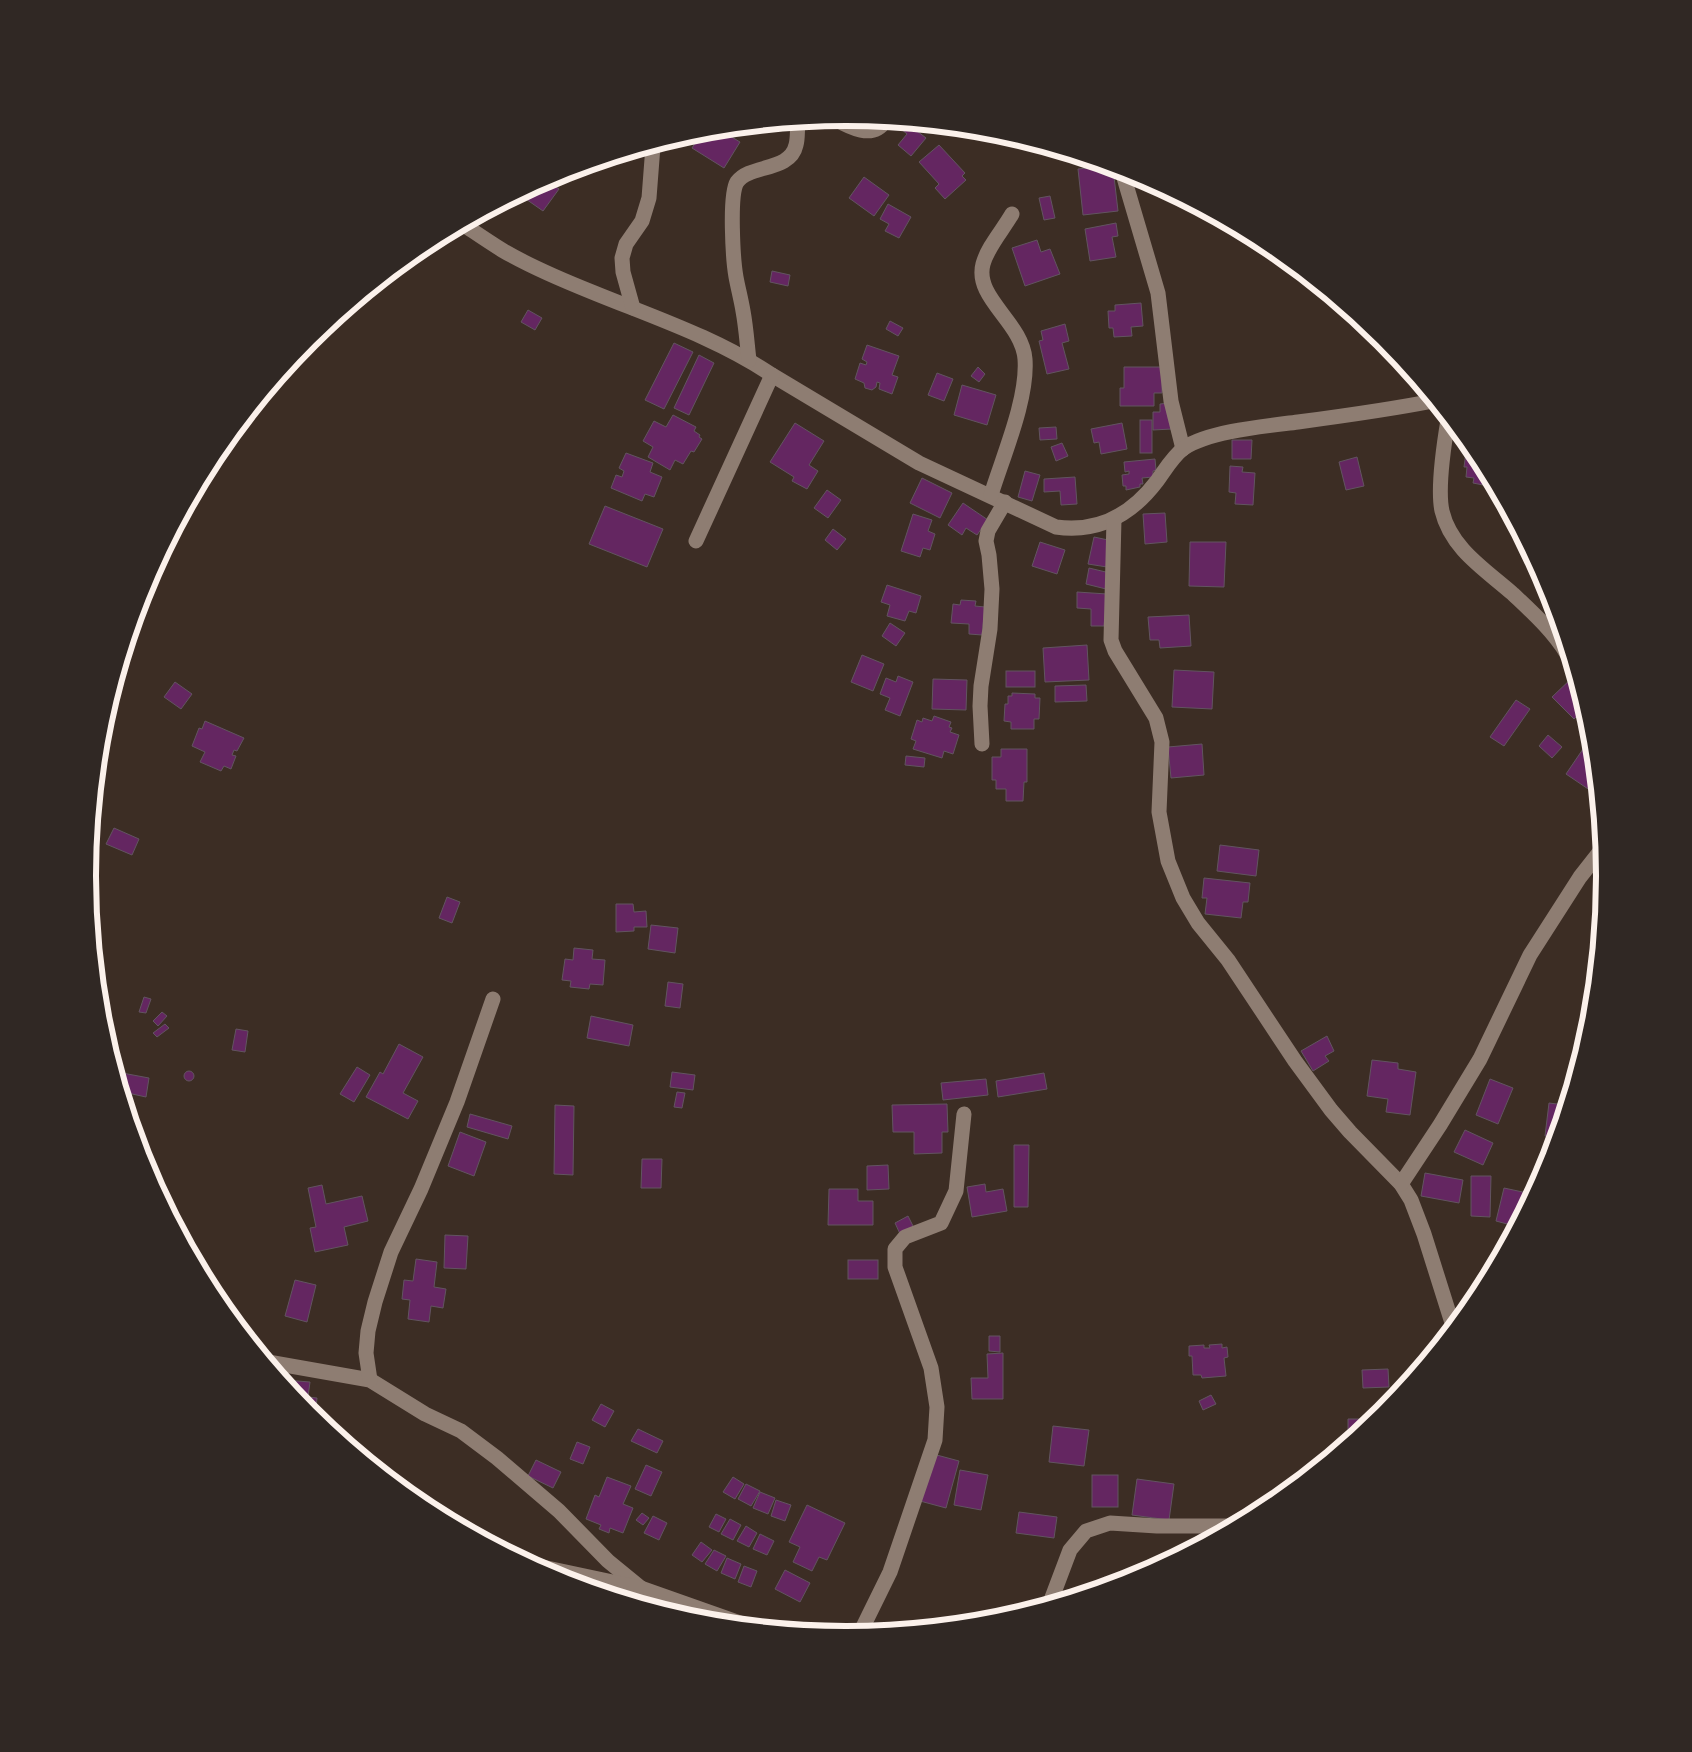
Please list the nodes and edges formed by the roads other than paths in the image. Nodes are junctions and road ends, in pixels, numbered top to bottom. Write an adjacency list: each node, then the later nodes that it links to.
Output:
1 (850, 126): 2 (street)
2 (878, 127)
3 (798, 128): 9 (street)
4 (653, 152): 8 (street)
5 (1125, 180): 13 (street)
6 (1012, 214): 14 (street)
7 (470, 228): 8 (street)
8 (633, 308): 9 (street)
9 (749, 360): 10 (street)
10 (772, 375): 14 (street); 17 (street)
11 (1427, 402): 13 (street)
12 (1447, 428): 18 (street)
13 (1183, 448): 16 (street)
14 (991, 496): 15 (street)
15 (1005, 502): 16 (street); 19 (street)
16 (1114, 519): 23 (street)
17 (696, 541)
18 (1556, 636)
19 (982, 744)
20 (1595, 858): 23 (street)
21 (494, 999): 26 (street)
22 (964, 1114): 32 (street)
23 (1401, 1184): 24 (street)
24 (1451, 1319)
25 (277, 1364): 26 (street)
26 (370, 1380): 29 (street)
27 (1219, 1526): 30 (street)
28 (569, 1573): 29 (street)
29 (640, 1588): 31 (street)
30 (1053, 1596)
31 (711, 1613)
32 (864, 1625)

